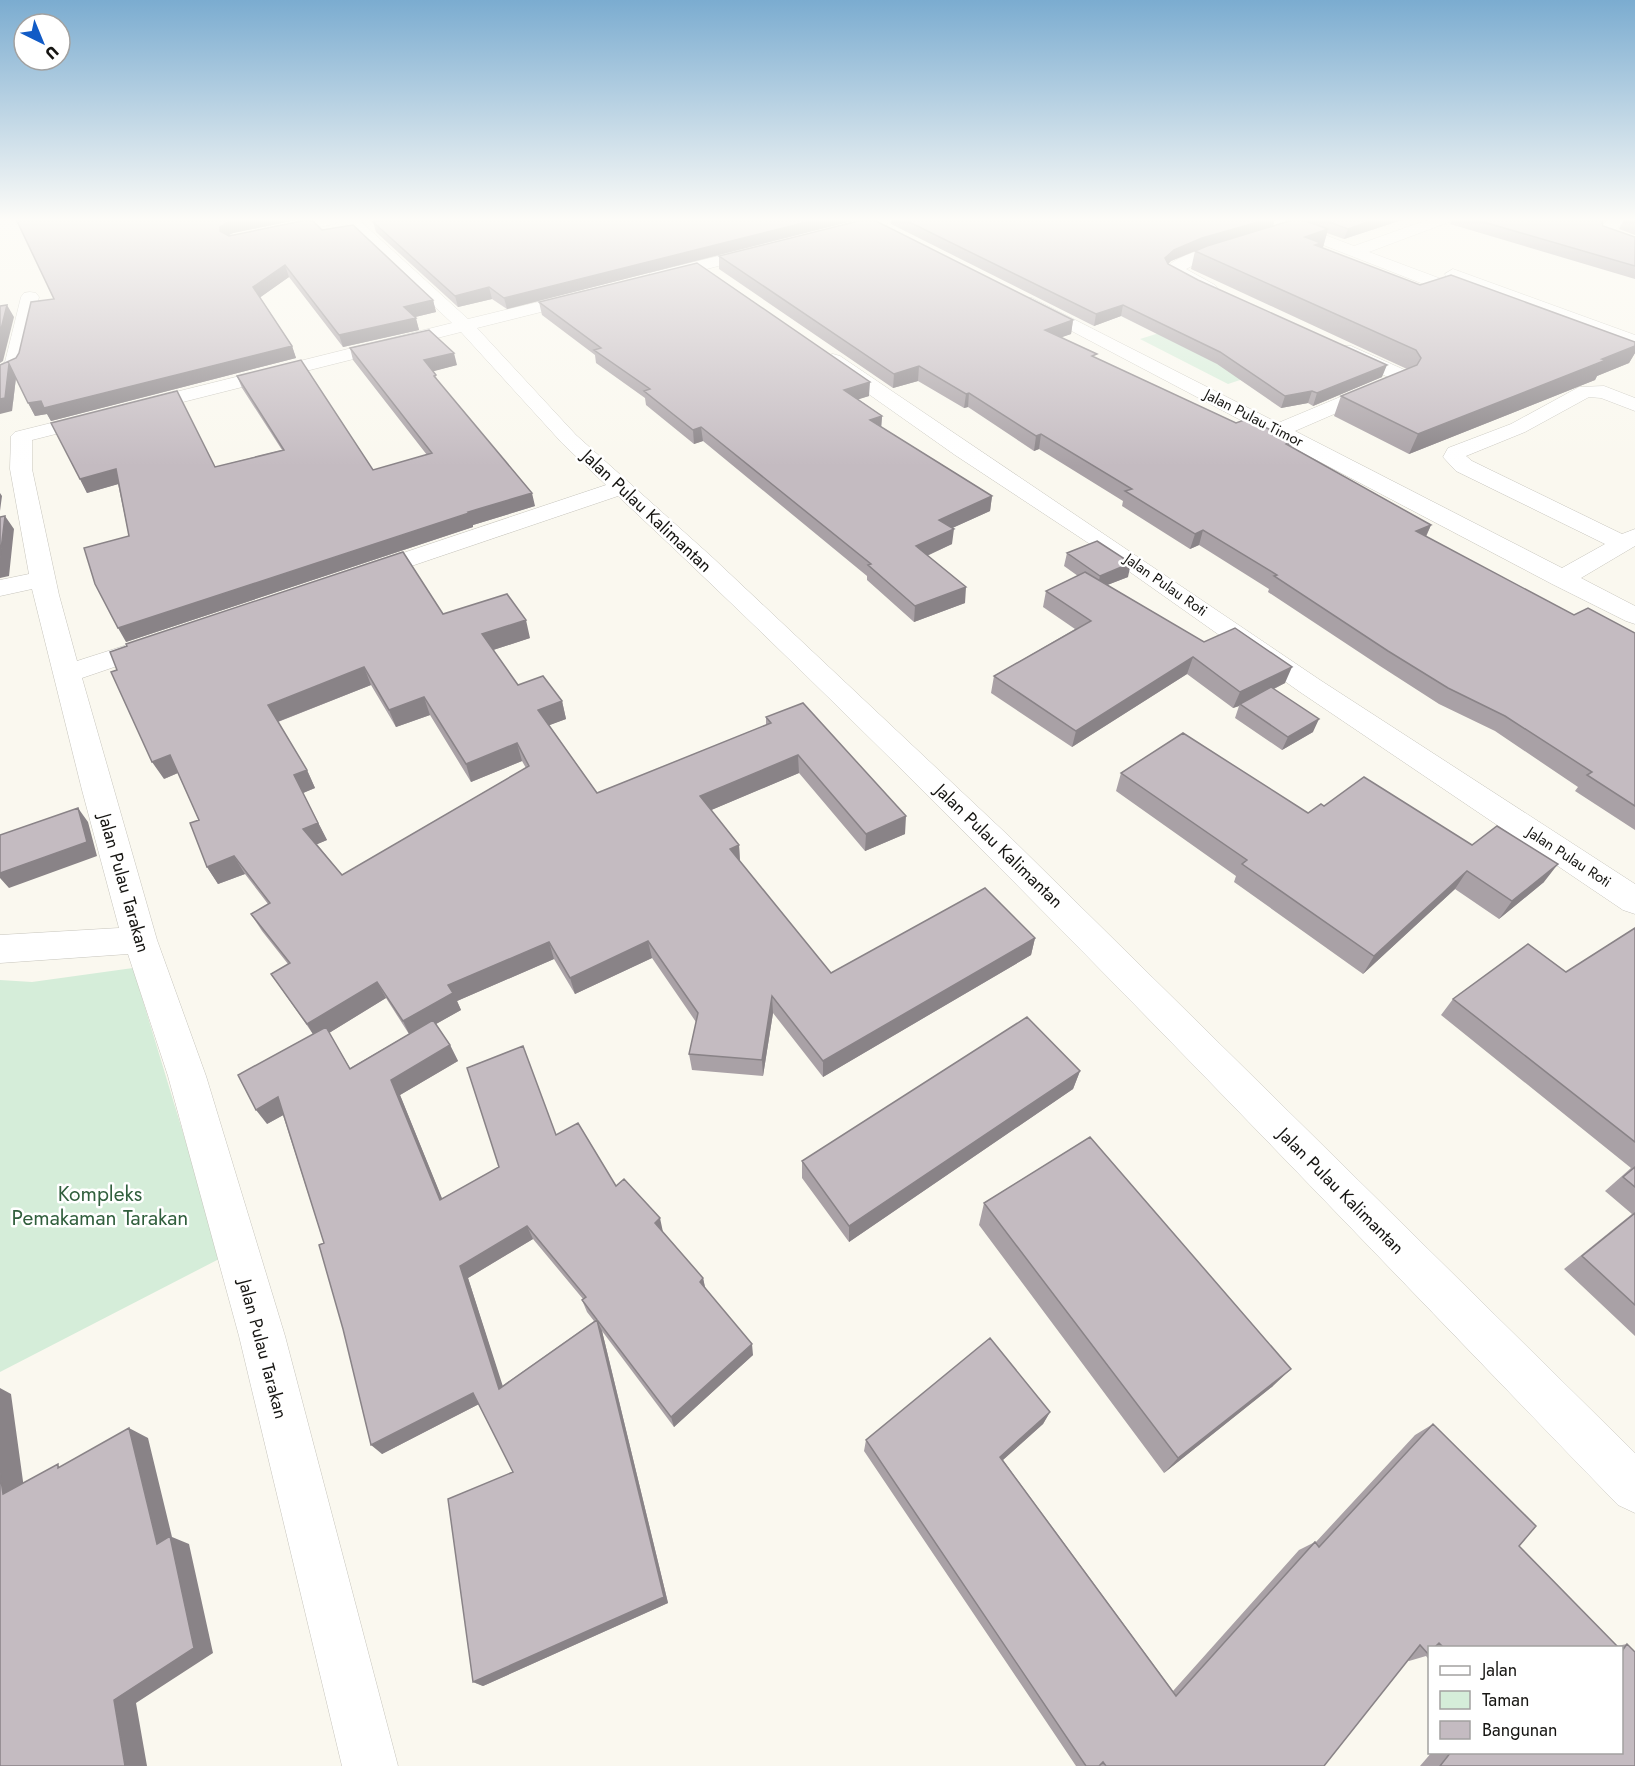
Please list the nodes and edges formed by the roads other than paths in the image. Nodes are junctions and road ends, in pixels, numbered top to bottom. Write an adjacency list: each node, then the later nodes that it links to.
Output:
1 (438, 301): 7 (street, Jalan Pulau Kalimantan)
2 (563, 301): 7 (street, Jalan Pulau Tarakan)
3 (1027, 301): 16 (street, Jalan Pulau Timor)
4 (1490, 301): 13 (street)
5 (1528, 301): 10 (street)
6 (10, 311): 8 (street)
7 (466, 327): 17 (street, Jalan Pulau Tarakan); 18 (street, Jalan Pulau Kalimantan)
8 (21, 340): 11 (street); 14 (street)
9 (1327, 342): 16 (street)
10 (1635, 342)
11 (0, 344)
12 (811, 344): 27 (street, Jalan Pulau Roti)
13 (1635, 357)
14 (0, 372)
15 (1635, 405): 19 (street)
16 (1279, 430): 21 (street, Jalan Pulau Timor)
17 (11, 438): 20 (street, Jalan Pulau Tarakan)
18 (621, 487): 22 (street); 30 (street, Jalan Pulau Kalimantan)
19 (1629, 540): 21 (street)
20 (42, 579): 23 (street); 26 (street, Jalan Pulau Tarakan)
21 (1561, 579): 24 (street, Jalan Pulau Timor)
22 (342, 581)
23 (0, 588)
24 (1635, 616)
25 (177, 637): 26 (street)
26 (67, 674): 28 (street, Jalan Pulau Tarakan)
27 (1635, 901)
28 (140, 940): 29 (street); 31 (street, Jalan Pulau Tarakan)
29 (0, 949)
30 (1633, 1481)
31 (370, 1766)

